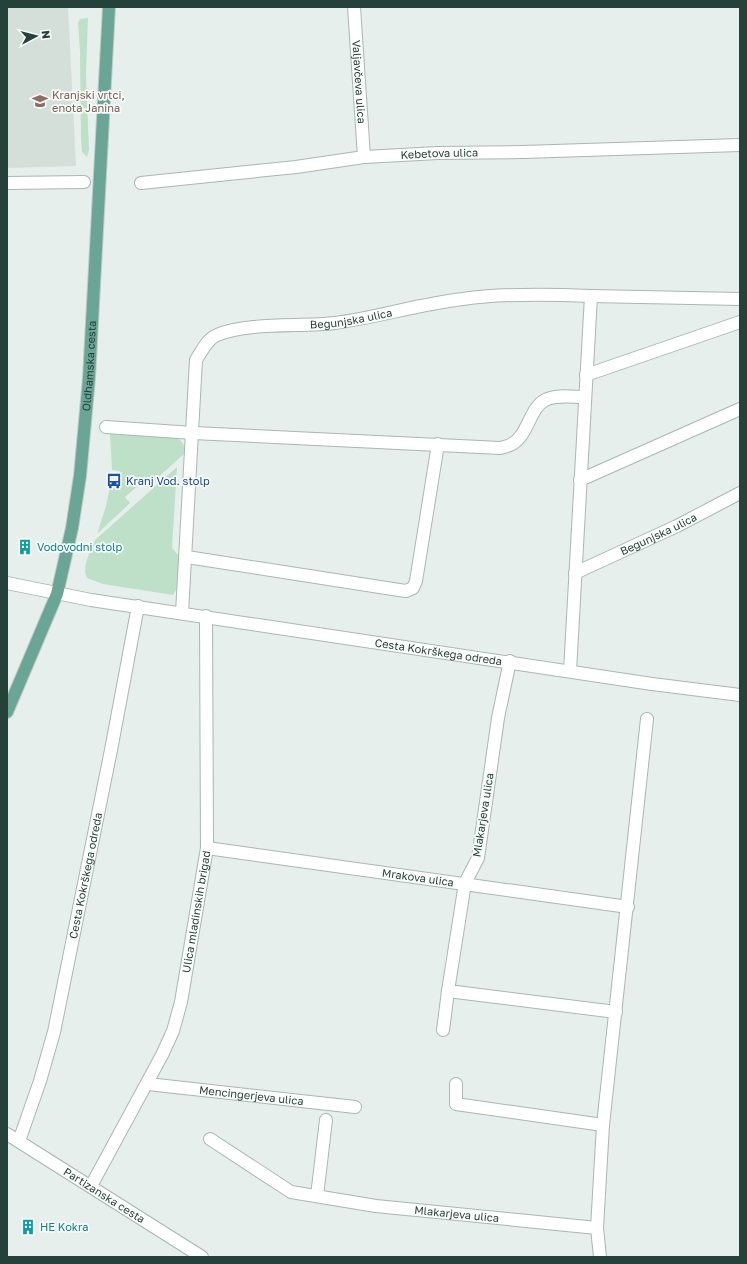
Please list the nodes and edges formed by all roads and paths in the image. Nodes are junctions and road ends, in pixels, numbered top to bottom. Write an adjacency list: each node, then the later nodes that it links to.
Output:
1 (109, 7): 22 (main road, Oldhamska cesta)
2 (354, 7): 4 (street, Valjavčeva ulica)
3 (740, 145): 4 (street, Kebetova ulica)
4 (364, 157): 7 (street, Kebetova ulica)
5 (84, 182): 6 (street)
6 (7, 183)
7 (140, 183)
8 (591, 296): 9 (street, Begunjska ulica); 11 (street); 15 (street, Begunjska ulica)
9 (740, 299)
10 (740, 322): 11 (street)
11 (586, 375): 12 (street)
12 (585, 397): 16 (street); 17 (street)
13 (740, 410): 17 (street)
14 (106, 427): 15 (street)
15 (193, 433): 16 (street); 19 (street, Begunjska ulica)
16 (438, 444): 19 (street)
17 (580, 480): 20 (street)
18 (740, 493): 20 (street, Begunjska ulica)
19 (187, 557): 24 (street, Begunjska ulica)
20 (575, 574): 27 (street)
21 (7, 583): 22 (street, Cesta Kokrškega odreda)
22 (57, 594): 23 (street, Cesta Kokrškega odreda); 29 (main road, Oldhamska cesta)
23 (138, 606): 24 (street, Cesta Kokrškega odreda); 44 (street, Cesta Kokrškega odreda)
24 (182, 613): 25 (street, Cesta Kokrškega odreda)
25 (206, 616): 26 (street, Cesta Kokrškega odreda); 31 (street, Ulica mladinskih brigad)
26 (510, 661): 27 (street, Cesta Kokrškega odreda); 32 (street, Mlakarjeva ulica)
27 (570, 672): 28 (street, Cesta Kokrškega odreda)
28 (740, 695)
29 (7, 712)
30 (647, 719): 33 (street)
31 (207, 848): 32 (street, Mrakova ulica); 37 (street, Ulica mladinskih brigad)
32 (465, 883): 33 (street, Mrakova ulica); 34 (street, Mlakarjeva ulica)
33 (628, 907): 35 (street)
34 (448, 991): 35 (street); 36 (street, Mlakarjeva ulica)
35 (616, 1012): 41 (street)
36 (443, 1030)
37 (148, 1084): 39 (street, Mencingerjeva ulica); 45 (street, Ulica mladinskih brigad)
38 (456, 1084): 41 (street)
39 (355, 1107)
40 (326, 1120): 46 (street)
41 (603, 1125): 47 (street)
42 (7, 1134): 44 (street, Partizanska cesta)
43 (210, 1139): 46 (street, Mlakarjeva ulica)
44 (18, 1141): 45 (street, Partizanska cesta)
45 (91, 1186): 48 (street, Partizanska cesta)
46 (317, 1196): 47 (street, Mlakarjeva ulica)
47 (597, 1228): 49 (street)
48 (202, 1257)
49 (600, 1257)

